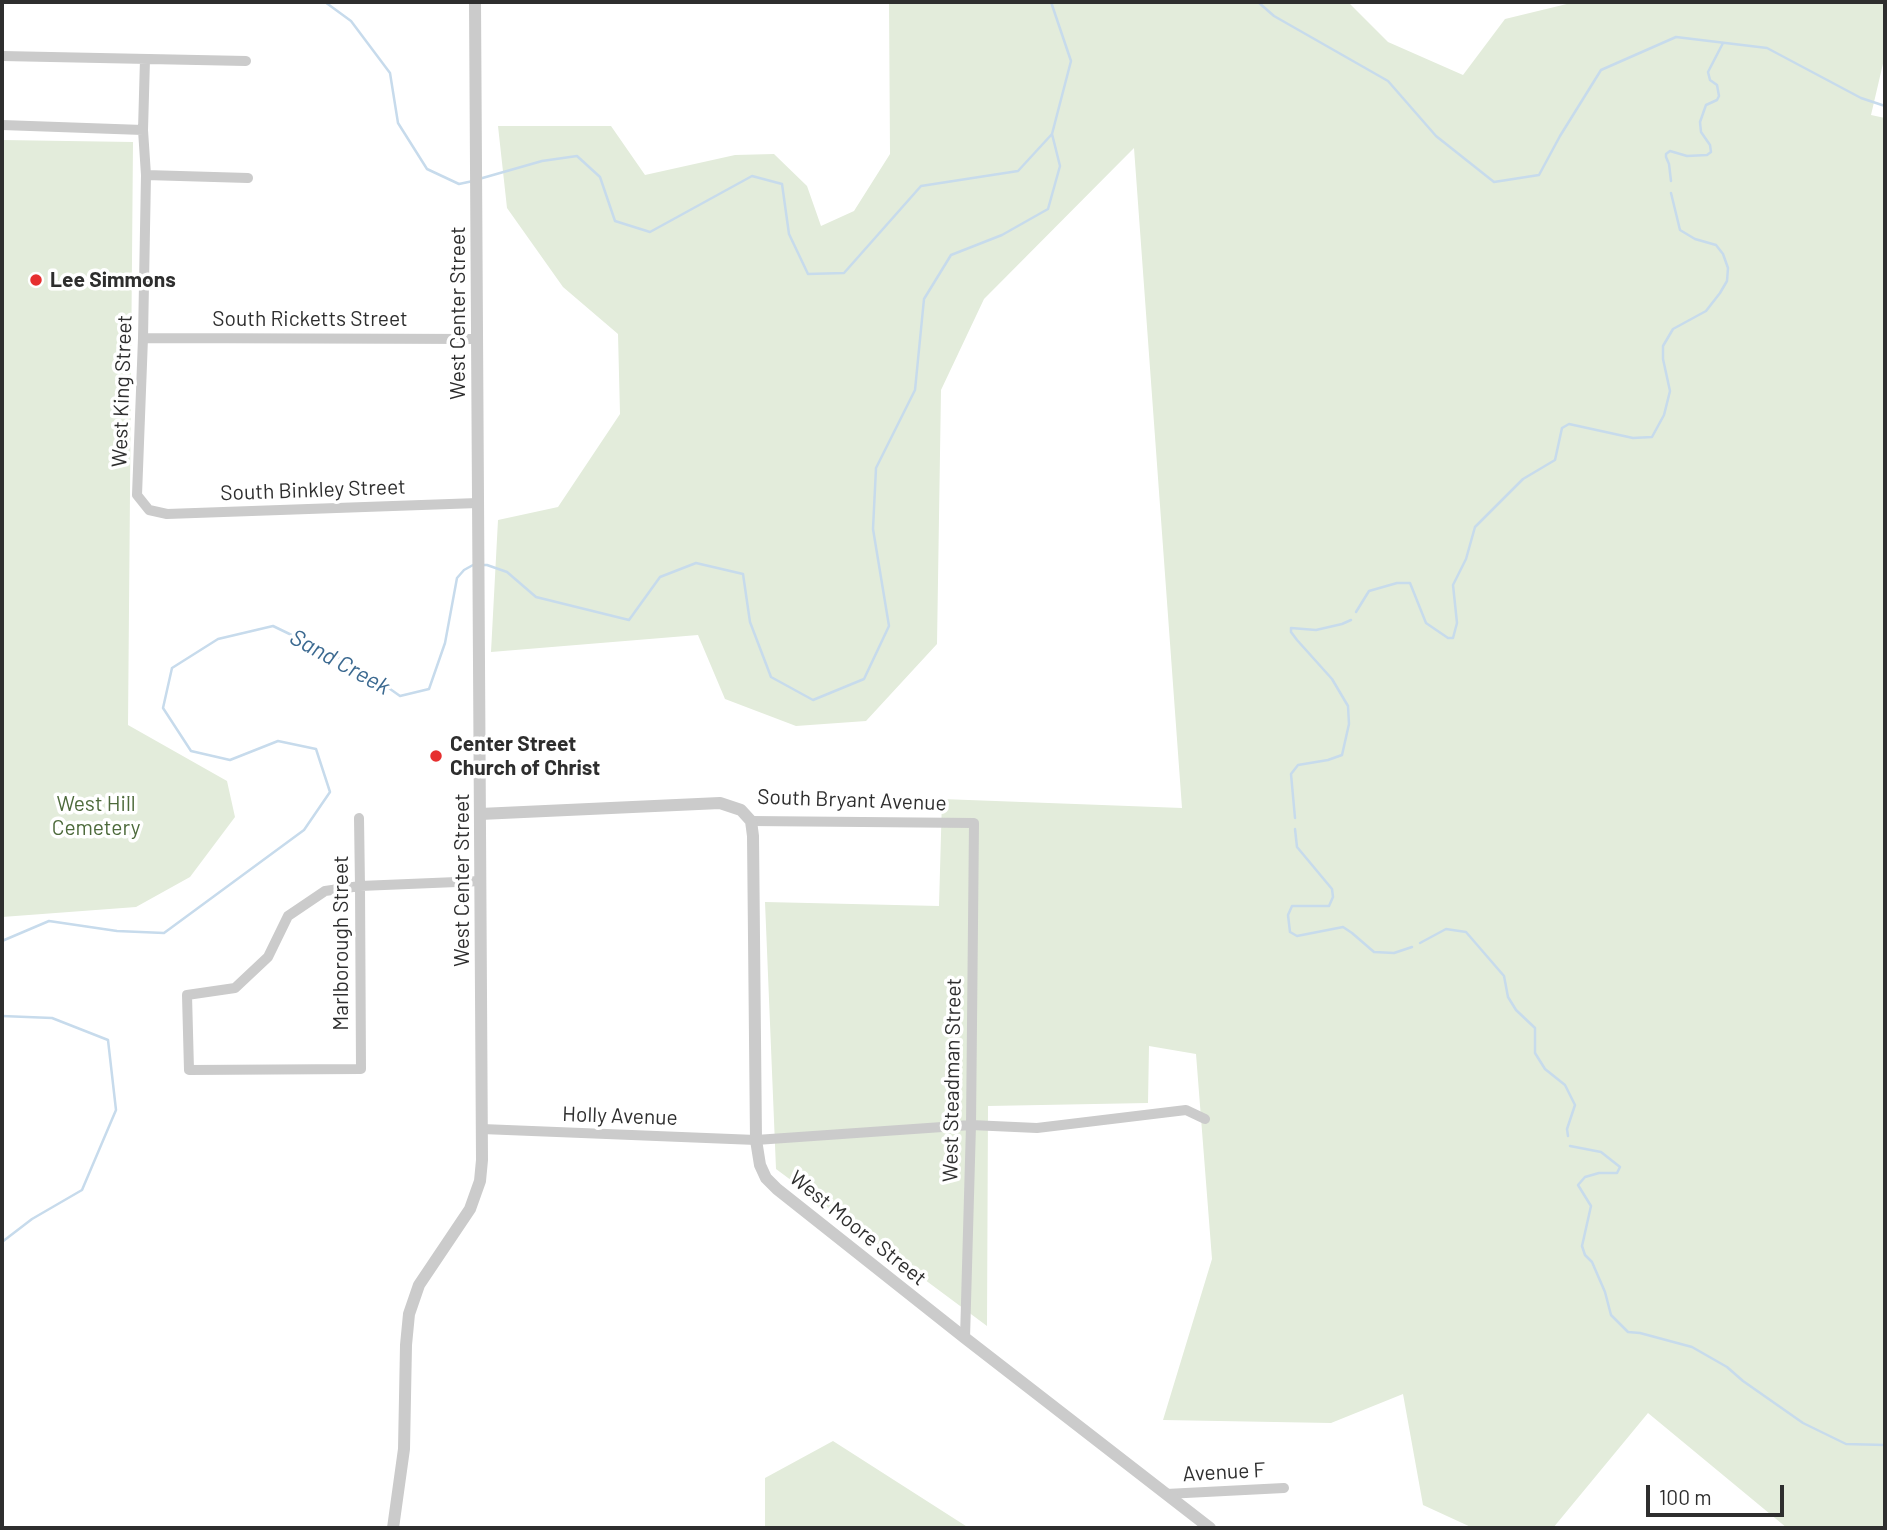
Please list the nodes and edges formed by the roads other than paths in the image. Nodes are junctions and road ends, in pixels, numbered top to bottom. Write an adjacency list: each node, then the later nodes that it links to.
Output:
1 (475, 2): 10 (street, West Center Street)
2 (2, 56): 3 (street)
3 (145, 59): 4 (street); 6 (street, West King Street)
4 (246, 61)
5 (2, 125): 6 (street)
6 (143, 130): 7 (street, West King Street)
7 (146, 175): 8 (street); 9 (street, West King Street)
8 (248, 178)
9 (143, 338): 10 (street, South Ricketts Street); 12 (street, West King Street)
10 (477, 339): 11 (street, West Center Street)
11 (478, 503): 12 (street, South Binkley Street); 13 (street, West Center Street)
12 (149, 510)
13 (481, 814): 15 (street, South Bryant Avenue); 17 (street, West Center Street)
14 (359, 818): 18 (street, Marlborough Street)
15 (751, 821): 16 (street, South Bryant Avenue); 22 (street, West Moore Street)
16 (974, 823): 20 (street, West Steadman Street)
17 (481, 881): 18 (street); 21 (street, West Center Street)
18 (360, 886): 18 (street, Marlborough Street)
19 (1205, 1119): 20 (street, Holly Avenue)
20 (971, 1125): 22 (street, Holly Avenue); 23 (street, West Steadman Street)
21 (482, 1129): 22 (street, Holly Avenue); 26 (street, West Center Street)
22 (757, 1140): 23 (street, West Moore Street)
23 (965, 1338): 25 (street, West Moore Street)
24 (1284, 1488): 25 (street, Avenue F)
25 (1166, 1494): 27 (street, West Moore Street)
26 (393, 1528)
27 (1210, 1528)

